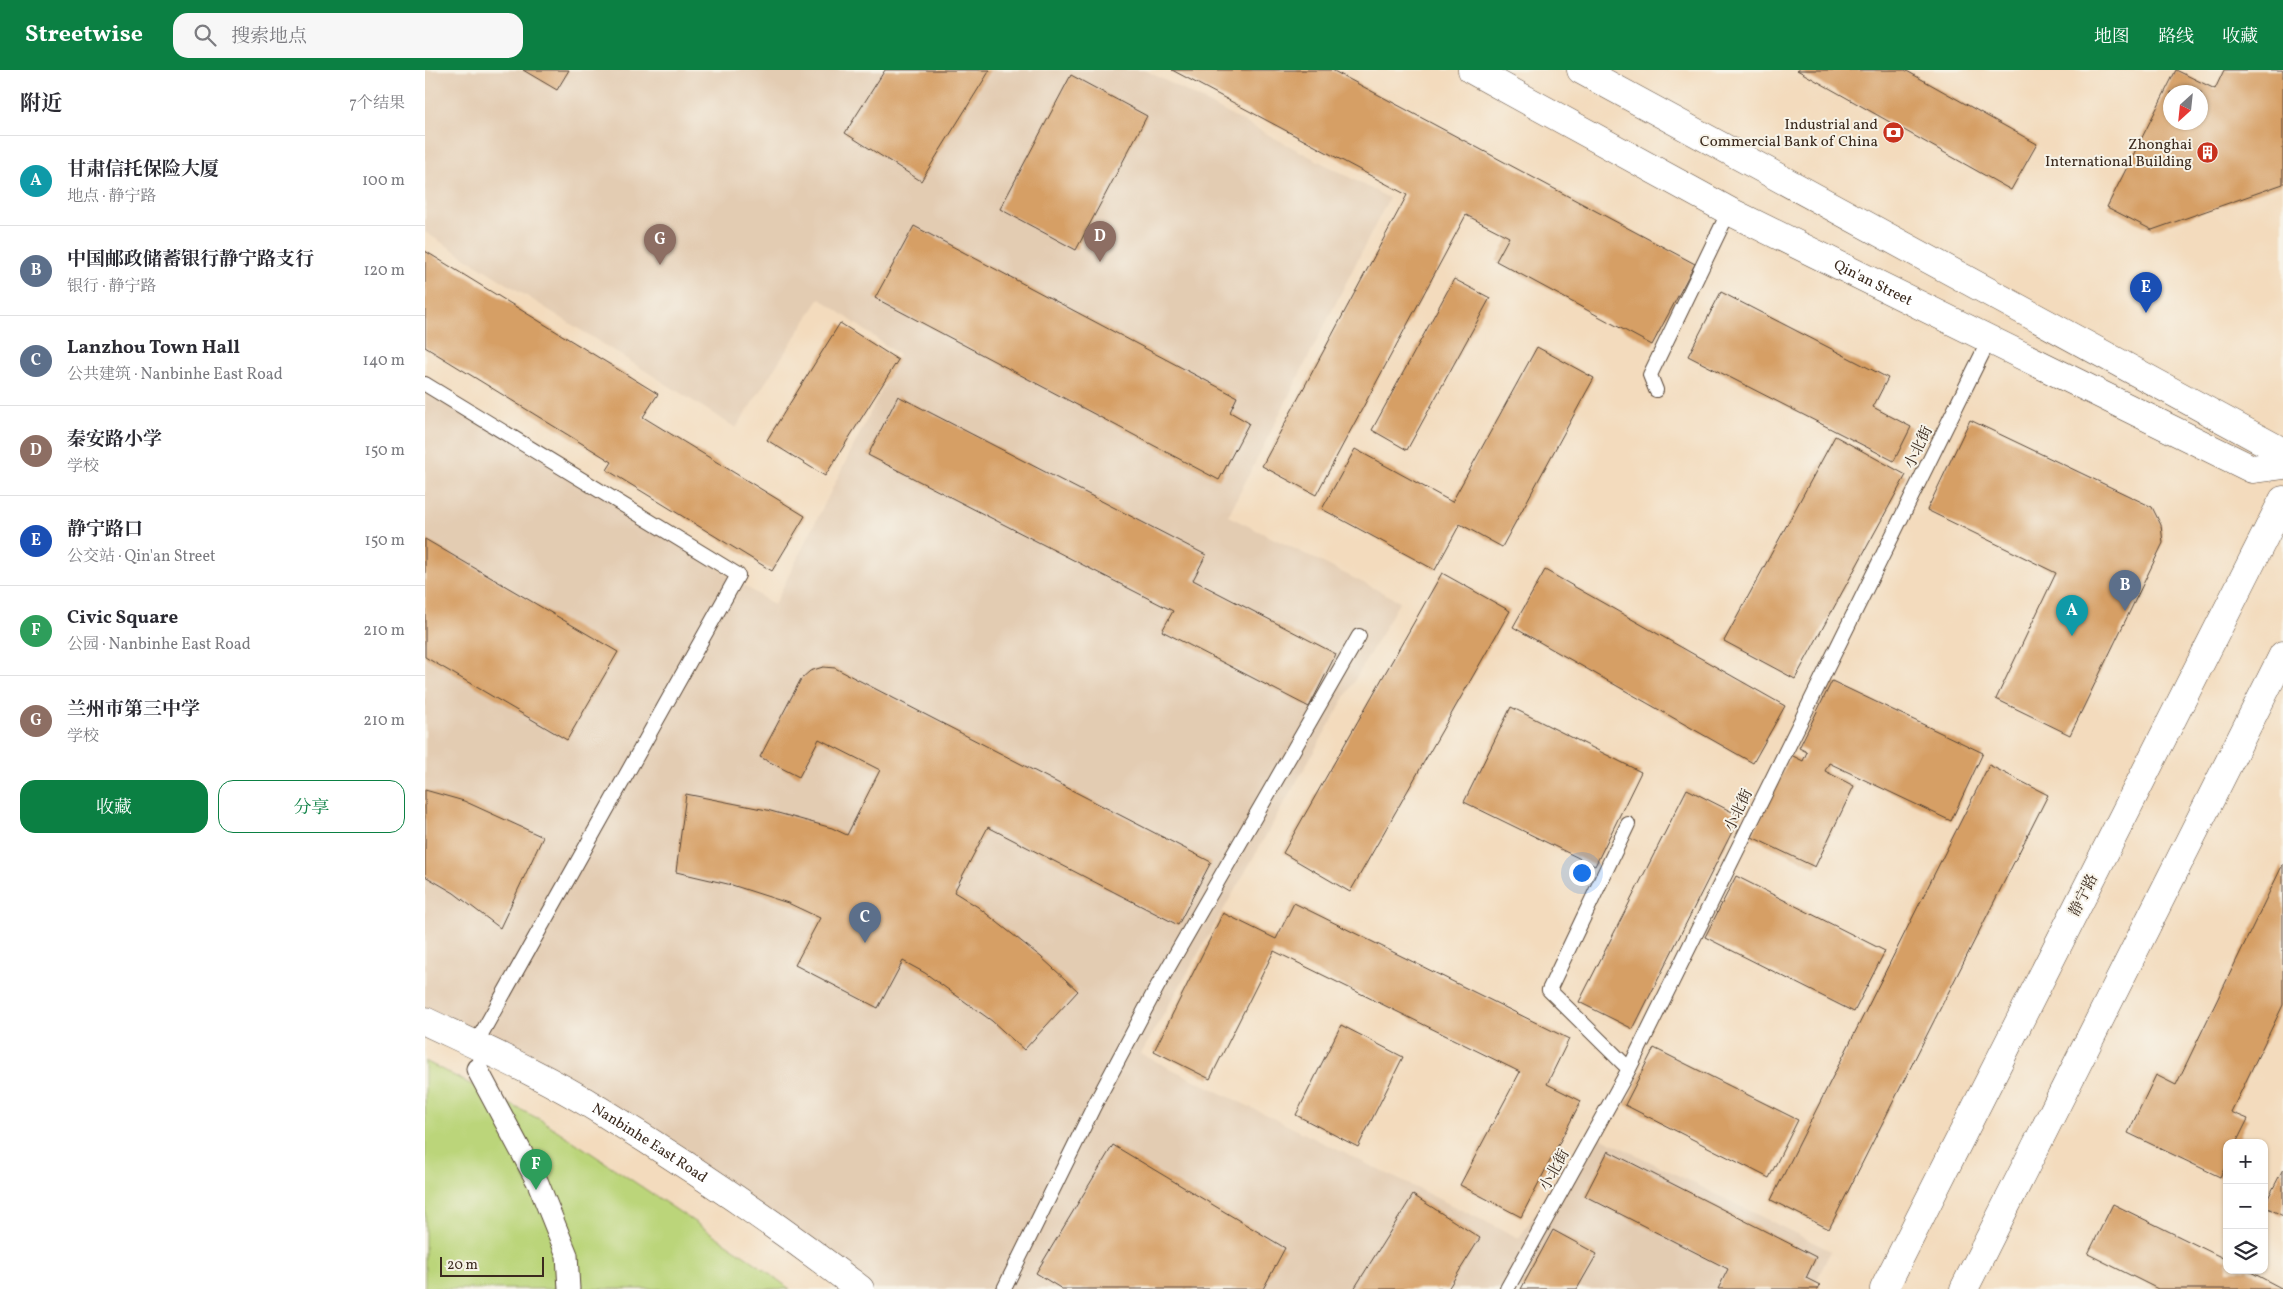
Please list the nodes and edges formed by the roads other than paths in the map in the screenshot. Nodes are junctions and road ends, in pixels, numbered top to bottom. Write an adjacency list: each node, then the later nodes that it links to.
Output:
1 (1472, 70): 3 (main road, Qin'an Street)
2 (1581, 70): 7 (main road)
3 (1729, 211): 4 (main road, Qin'an Street); 6 (lane)
4 (1989, 340): 8 (main road, Qin'an Street); 15 (lane, 小北街)
5 (425, 384): 14 (lane)
6 (1656, 390)
7 (2283, 452)
8 (2283, 465)
9 (2283, 500): 20 (main road, 静宁路)
10 (1359, 636): 18 (lane)
11 (2283, 655): 21 (main road)
12 (1627, 824): 15 (lane)
13 (425, 1021): 14 (main road, Nanbinhe East Road)
14 (476, 1057): 16 (street); 17 (main road, Nanbinhe East Road)
15 (1629, 1069): 19 (lane, 小北街)
16 (569, 1289)
17 (860, 1289)
18 (1004, 1289)
19 (1507, 1289)
20 (1884, 1289)
21 (1964, 1289)

